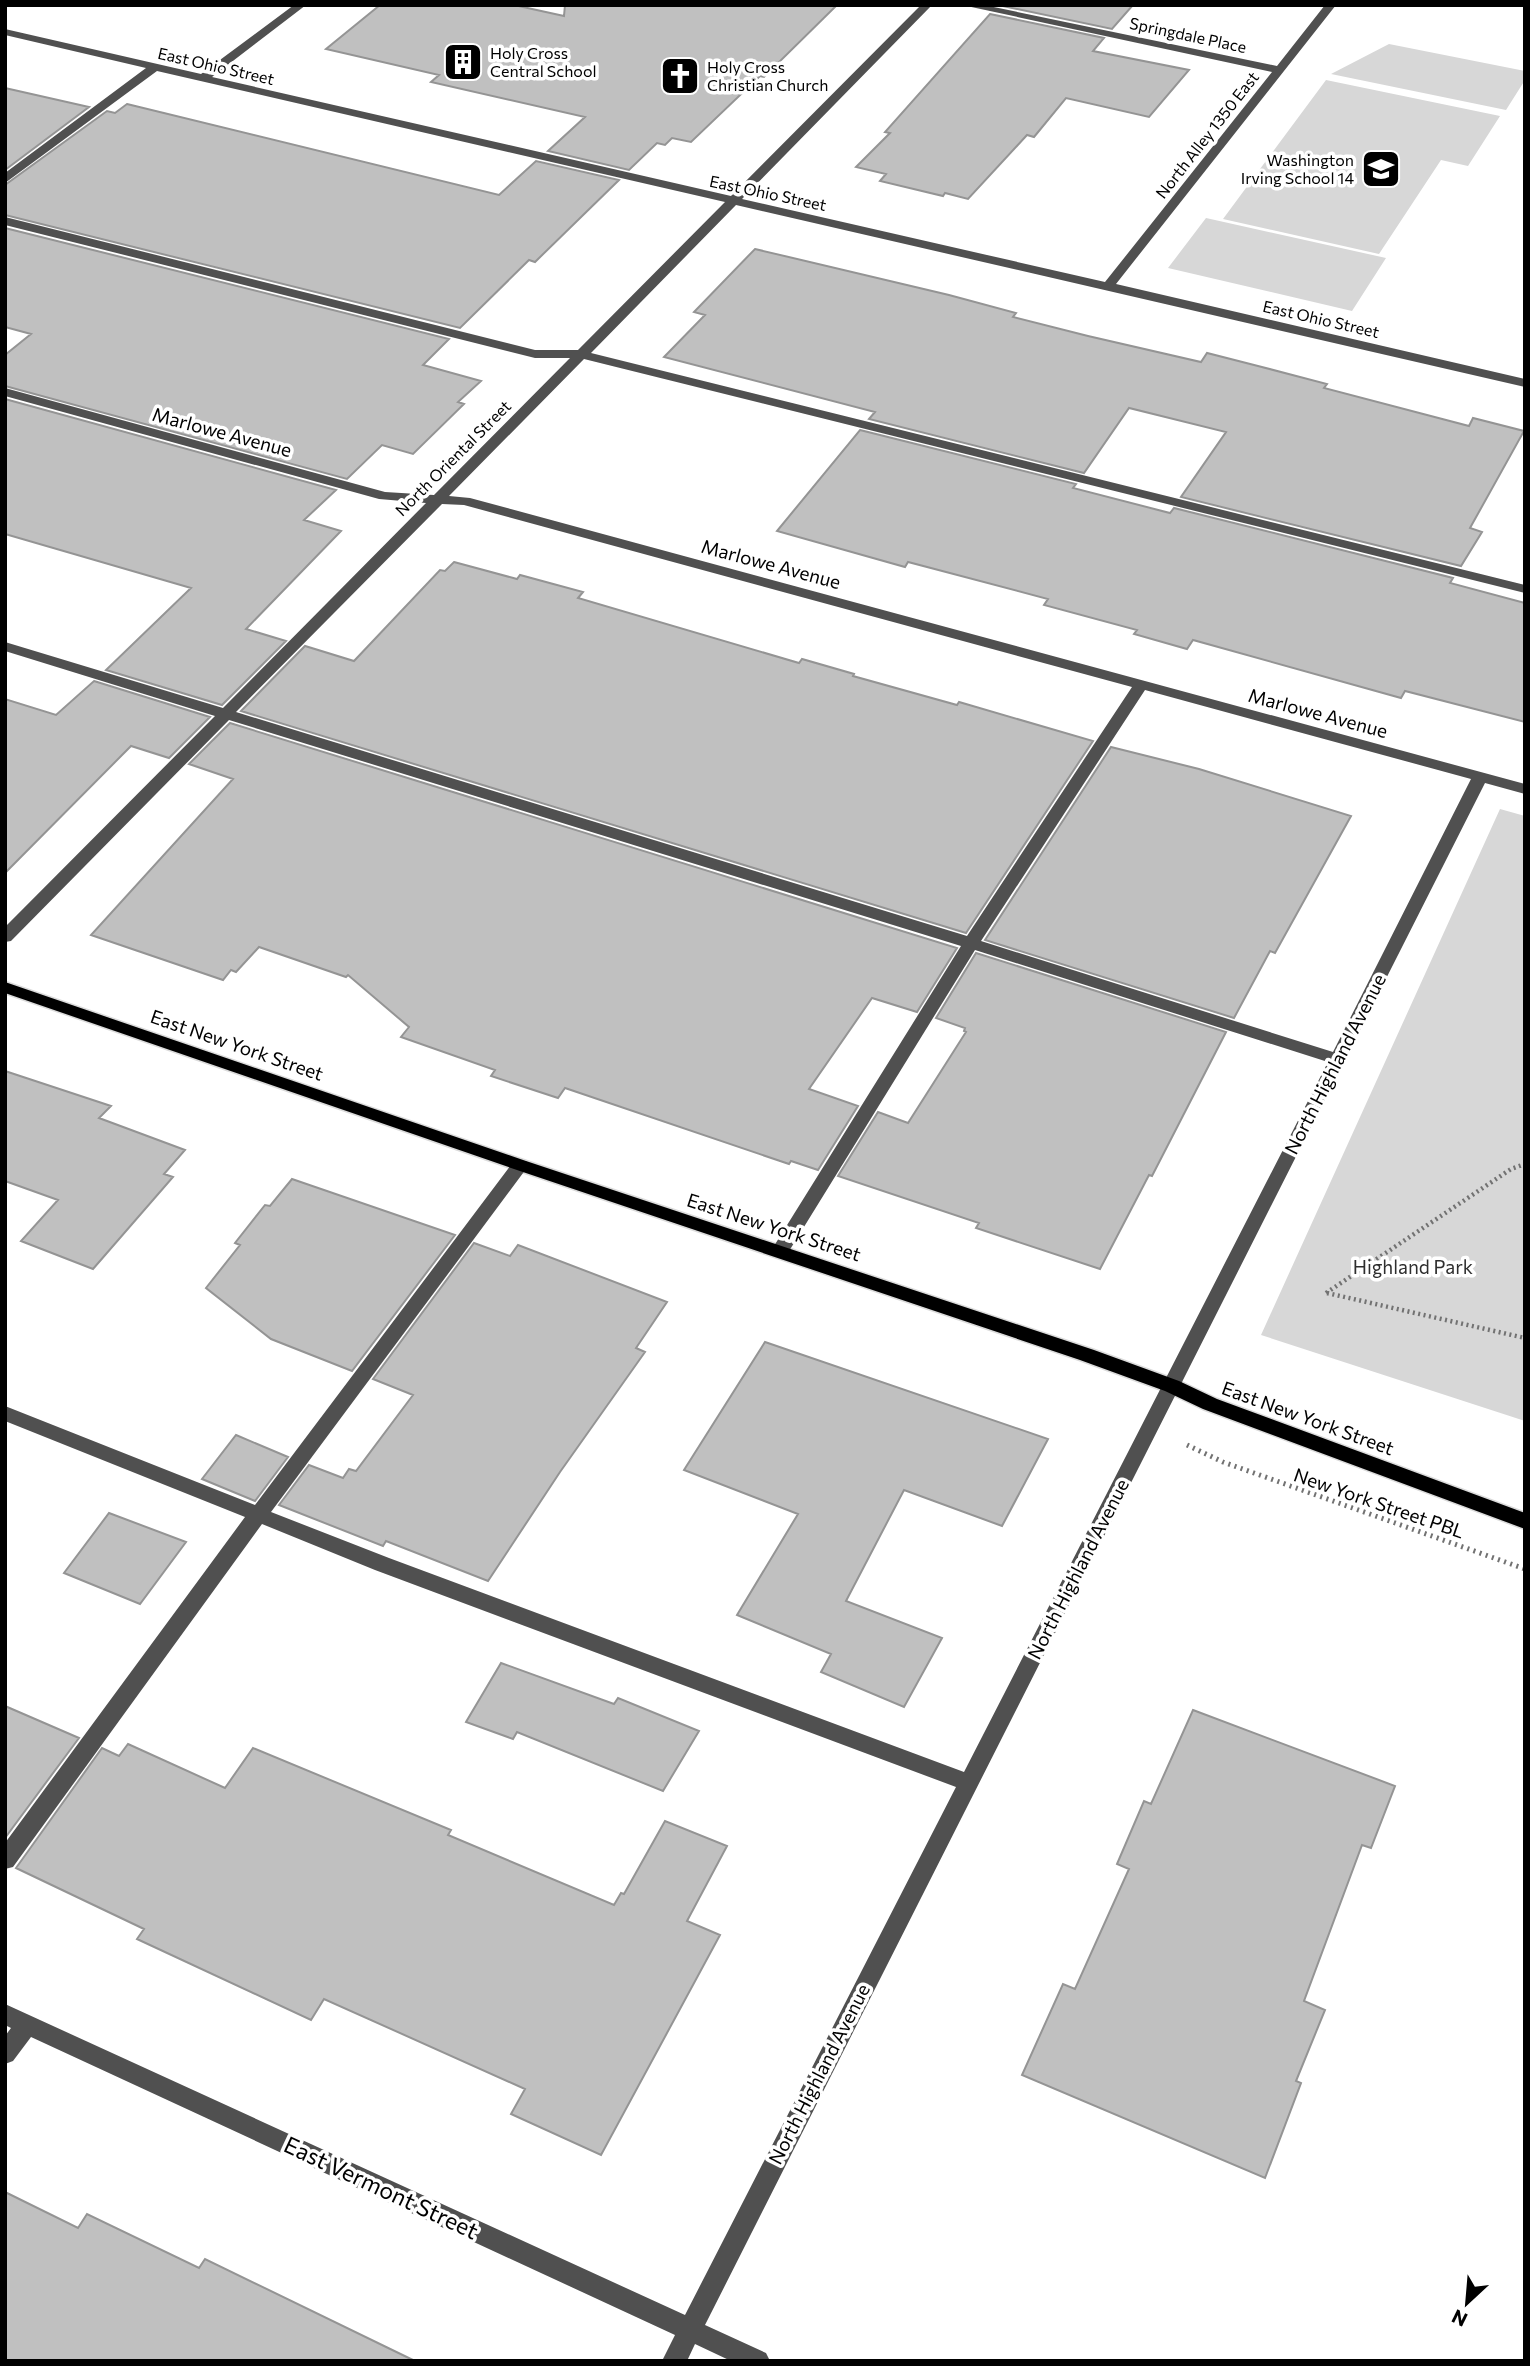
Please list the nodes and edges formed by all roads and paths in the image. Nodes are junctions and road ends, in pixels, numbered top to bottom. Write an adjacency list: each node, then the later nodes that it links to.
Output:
1 (301, 5): 8 (street)
2 (927, 5): 10 (street, North Oriental Street)
3 (967, 5): 7 (street, Springdale Place)
4 (1327, 6): 7 (street, North Alley 1350 East)
5 (5, 32): 6 (street, East Ohio Street)
6 (155, 67): 8 (street, East Ohio Street); 9 (street)
7 (1279, 70): 12 (street, North Alley 1350 East)
8 (202, 79): 10 (street, East Ohio Street)
9 (5, 179)
10 (734, 200): 12 (street, East Ohio Street); 13 (street, North Oriental Street)
11 (5, 220): 13 (street)
12 (1108, 286): 14 (street, East Ohio Street)
13 (581, 354): 16 (street, North Oriental Street); 17 (street)
14 (1525, 383)
15 (5, 392): 16 (street, Marlowe Avenue)
16 (438, 498): 19 (street, Marlowe Avenue); 20 (street, North Oriental Street)
17 (1525, 589)
18 (5, 646): 20 (street)
19 (1141, 685): 21 (street, Marlowe Avenue); 24 (street)
20 (225, 713): 23 (street, North Oriental Street); 24 (street)
21 (1480, 777): 22 (street, Marlowe Avenue); 26 (street, North Highland Avenue)
22 (1525, 789)
23 (5, 937)
24 (971, 943): 26 (street); 29 (street)
25 (5, 987): 28 (main road, East New York Street)
26 (1337, 1059): 31 (street, North Highland Avenue)
27 (1525, 1164): 30 (path)
28 (520, 1165): 29 (main road, East New York Street); 34 (street)
29 (780, 1251): 31 (main road, East New York Street)
30 (1525, 1338)
31 (1172, 1386): 35 (main road, East New York Street); 37 (street, North Highland Avenue)
32 (5, 1413): 34 (street)
33 (1223, 1462): 36 (path, New York Street PBL)
34 (258, 1515): 37 (street); 38 (street)
35 (1525, 1521)
36 (1525, 1569)
37 (968, 1783): 42 (street, North Highland Avenue)
38 (5, 1860)
39 (5, 2014): 40 (street, East Vermont Street)
40 (27, 2024): 41 (street); 42 (street, East Vermont Street)
41 (5, 2054)
42 (688, 2330): 43 (street, North Highland Avenue); 44 (street, East Vermont Street)
43 (674, 2361)
44 (758, 2361)

